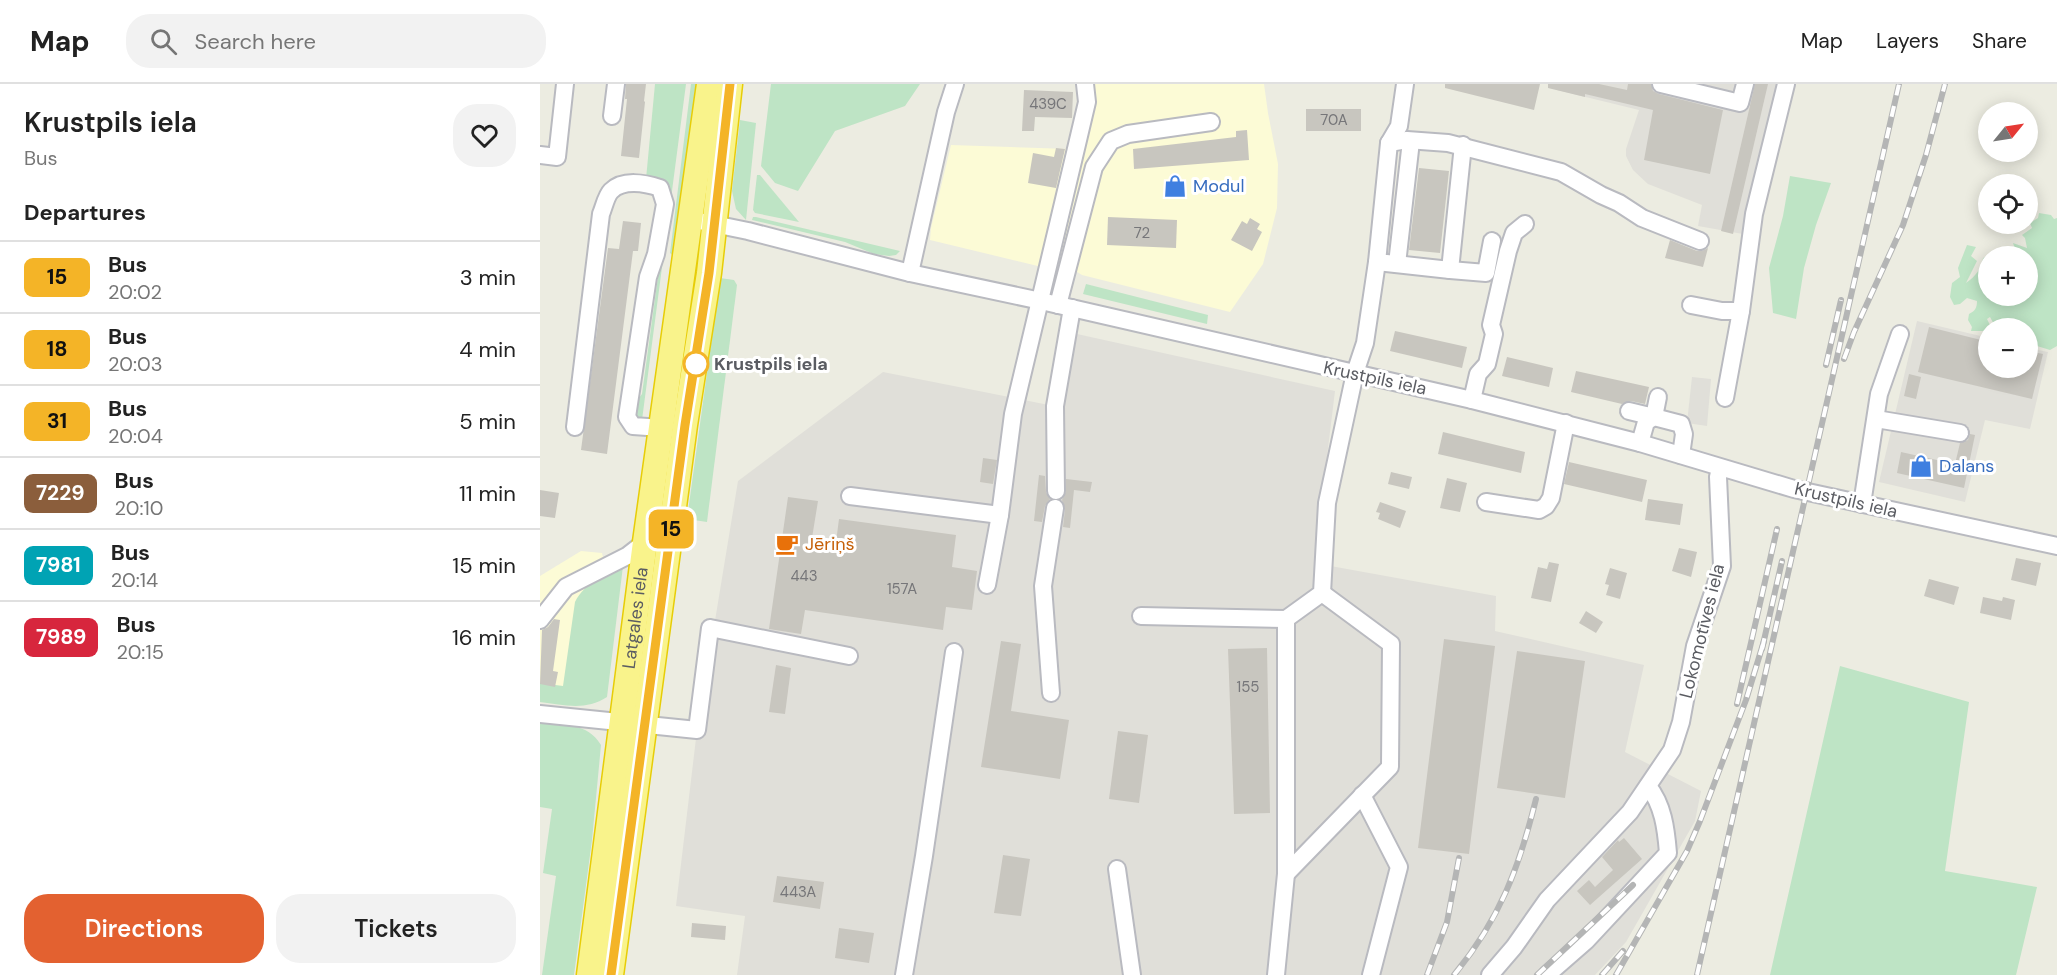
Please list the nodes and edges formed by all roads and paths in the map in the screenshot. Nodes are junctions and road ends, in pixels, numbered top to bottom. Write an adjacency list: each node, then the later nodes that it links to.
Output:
1 (565, 84): 16 (street)
2 (616, 84): 11 (street)
3 (709, 84): 17 (highway, Latgales iela)
4 (730, 84): 17 (highway, Latgales iela)
5 (955, 84): 24 (street)
6 (1085, 84): 25 (street)
7 (1405, 84): 14 (street)
8 (1661, 84): 9 (street)
9 (1745, 84)
10 (1786, 84): 28 (street)
11 (612, 116)
12 (1211, 122): 27 (street)
13 (1412, 141): 14 (street); 15 (street); 22 (street)
14 (1389, 143): 21 (street)
15 (1462, 145): 20 (street); 23 (street)
16 (540, 155)
17 (702, 222): 24 (street, Krustpils iela); 39 (highway, Latgales iela); 59 (highway, Latgales iela)
18 (1525, 224): 33 (street)
19 (1492, 241): 23 (street)
20 (1700, 241)
21 (1377, 262): 22 (street); 30 (street)
22 (1397, 264): 23 (street)
23 (1450, 270)
24 (910, 273): 25 (street, Krustpils iela)
25 (1041, 301): 27 (street, Krustpils iela); 47 (street)
26 (1691, 305): 28 (street)
27 (1065, 306): 30 (street, Krustpils iela); 57 (street)
28 (1741, 311): 32 (street)
29 (1900, 334): 36 (street)
30 (1354, 373): 33 (street, Krustpils iela); 51 (street)
31 (1658, 397): 35 (street)
32 (1725, 398)
33 (1472, 400): 37 (street, Krustpils iela)
34 (1629, 411): 35 (street)
35 (1654, 417): 41 (street); 42 (street)
36 (1876, 419): 40 (street); 46 (street)
37 (1566, 423): 41 (street, Krustpils iela); 45 (street)
38 (574, 427): 39 (street)
39 (662, 428): 49 (highway, Latgales iela)
40 (1960, 433)
41 (1640, 443): 42 (street, Krustpils iela)
42 (1681, 455): 43 (street, Krustpils iela)
43 (1720, 468): 46 (street, Krustpils iela); 60 (street, Lokomotīves iela)
44 (850, 496): 47 (street)
45 (1486, 502)
46 (1862, 504): 48 (street, Krustpils iela)
47 (1000, 515): 50 (street)
48 (2057, 546)
49 (636, 549): 54 (street); 59 (highway, Latgales iela)
50 (987, 585)
51 (1322, 593): 53 (street); 61 (street)
52 (1141, 616): 53 (street)
53 (1286, 619): 63 (street)
54 (540, 620)
55 (954, 652): 66 (street)
56 (849, 656): 59 (street)
57 (1051, 693)
58 (540, 714): 59 (street)
59 (633, 723): 64 (highway, Latgales iela); 65 (highway, Latgales iela)
60 (1648, 786): 70 (street, Lokomotīves iela); 71 (street)
61 (1362, 795): 63 (street); 69 (street)
62 (1117, 868): 67 (street)
63 (1286, 874): 68 (street)
64 (589, 975)
65 (611, 975)
66 (904, 975)
67 (1132, 975)
68 (1276, 975)
69 (1371, 975)
70 (1490, 975)
71 (1547, 975)

